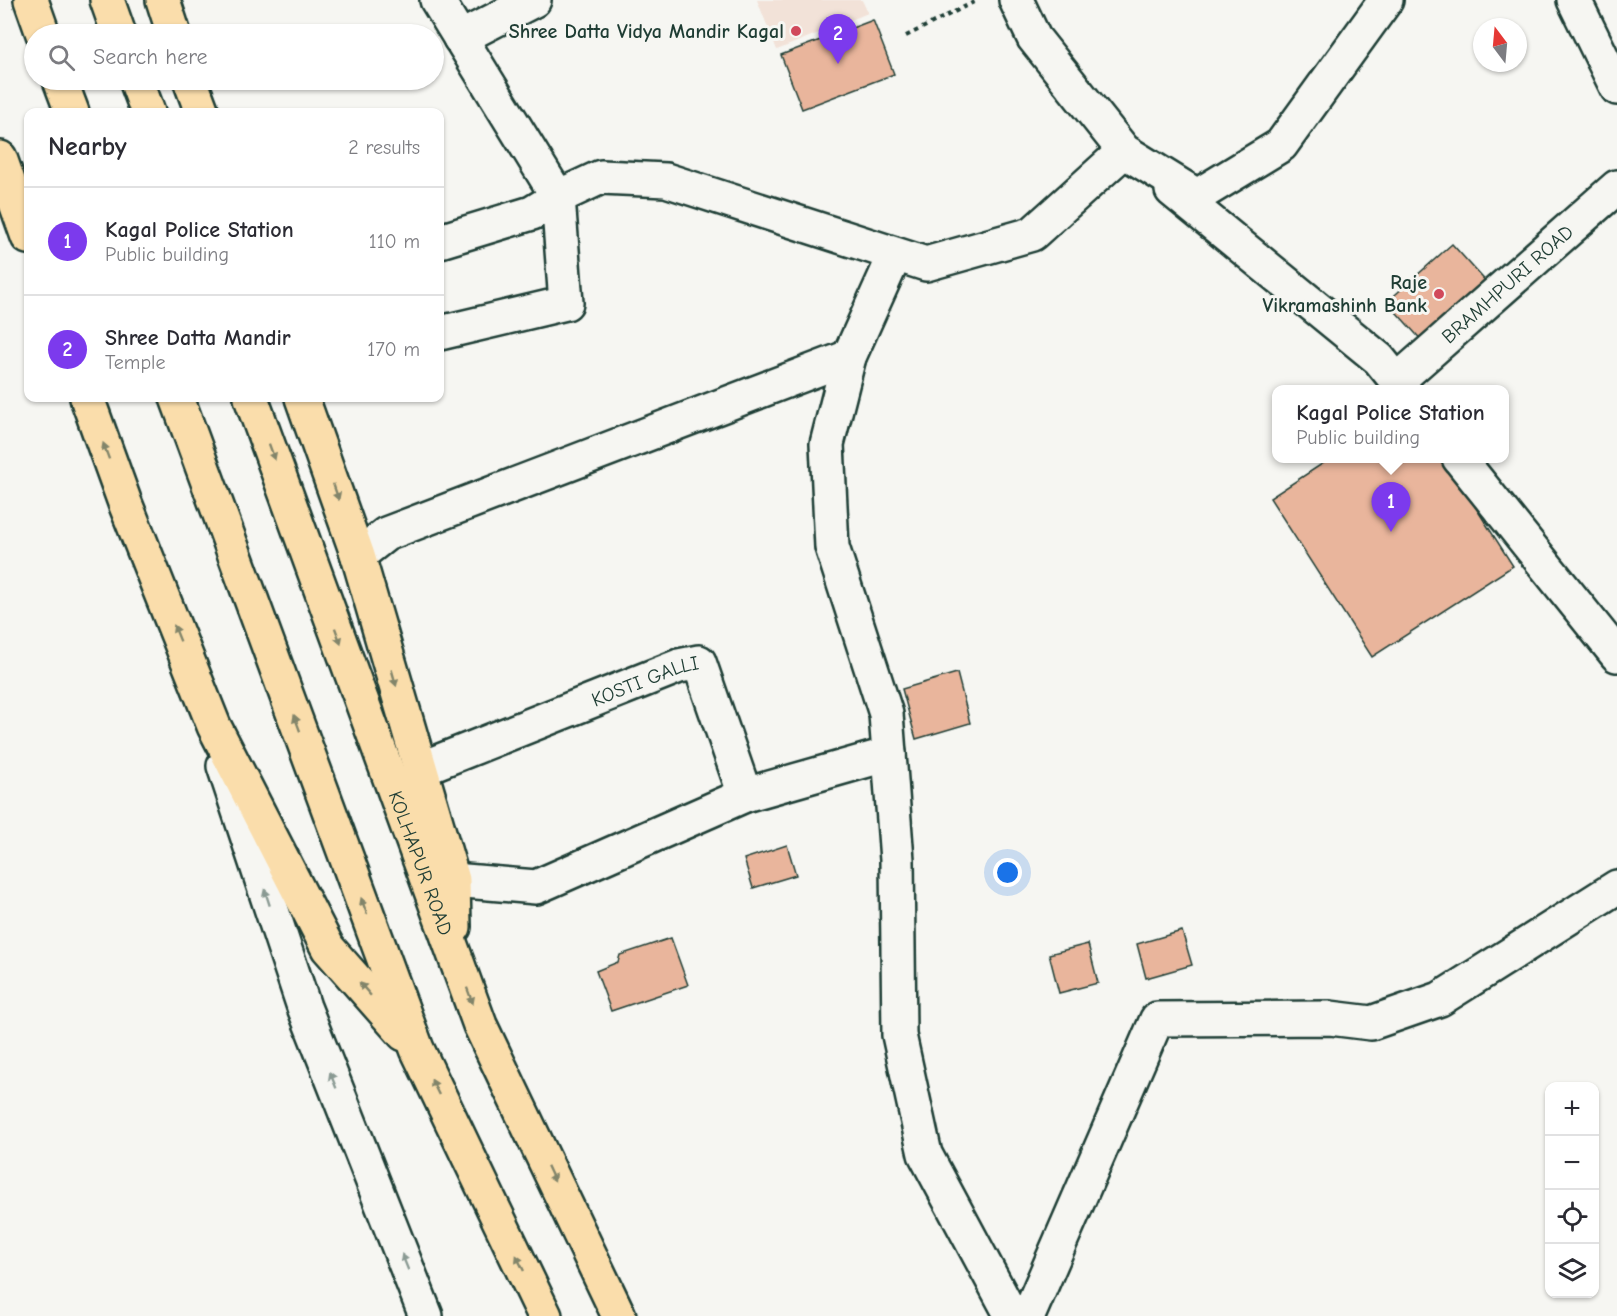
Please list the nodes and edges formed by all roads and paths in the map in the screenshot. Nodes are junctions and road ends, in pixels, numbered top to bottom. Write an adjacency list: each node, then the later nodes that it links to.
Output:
1 (31, 0): 10 (highway)
2 (107, 0): 11 (highway)
3 (163, 0): 12 (highway)
4 (437, 0): 14 (street)
5 (534, 0): 14 (street)
6 (978, 0): 13 (path)
7 (1016, 0): 22 (street)
8 (1386, 0): 22 (street)
9 (1574, 0): 15 (street)
10 (40, 24)
11 (115, 24)
12 (171, 24)
13 (906, 36)
14 (460, 38): 25 (street)
15 (1617, 88)
16 (64, 90): 19 (highway)
17 (140, 90): 20 (highway)
18 (194, 90): 21 (highway)
19 (70, 108)
20 (146, 108)
21 (200, 108)
22 (1124, 151): 28 (street); 31 (street)
23 (0, 158): 26 (highway)
24 (1617, 187): 31 (street, BRAMHPURI ROAD)
25 (558, 196): 27 (street); 28 (street); 29 (street)
26 (24, 226)
27 (444, 240)
28 (895, 255): 30 (street)
29 (444, 332)
30 (849, 357): 37 (street); 40 (street)
31 (1400, 385)
32 (88, 402): 39 (highway, one-way to 32)
33 (178, 402): 46 (highway, one-way to 33)
34 (253, 402): 45 (highway, KOLHAPUR ROAD, one-way to 45)
35 (303, 402): 37 (highway, one-way to 37)
36 (1462, 463): 38 (street)
37 (358, 556): 41 (highway, one-way to 41)
38 (1617, 655)
39 (191, 667): 46 (highway, one-way to 39); 47 (street, one-way to 39)
40 (889, 754): 42 (street); 50 (street)
41 (420, 769): 42 (street, KOSTI GALLI); 43 (highway)
42 (746, 795): 43 (street)
43 (453, 880): 45 (highway)
44 (1617, 887): 51 (street)
45 (455, 956): 49 (highway, KOLHAPUR ROAD, one-way to 49)
46 (417, 1049): 48 (highway, one-way to 46)
47 (426, 1316)
48 (545, 1316)
49 (619, 1316)
50 (1012, 1316)
51 (1029, 1316)

